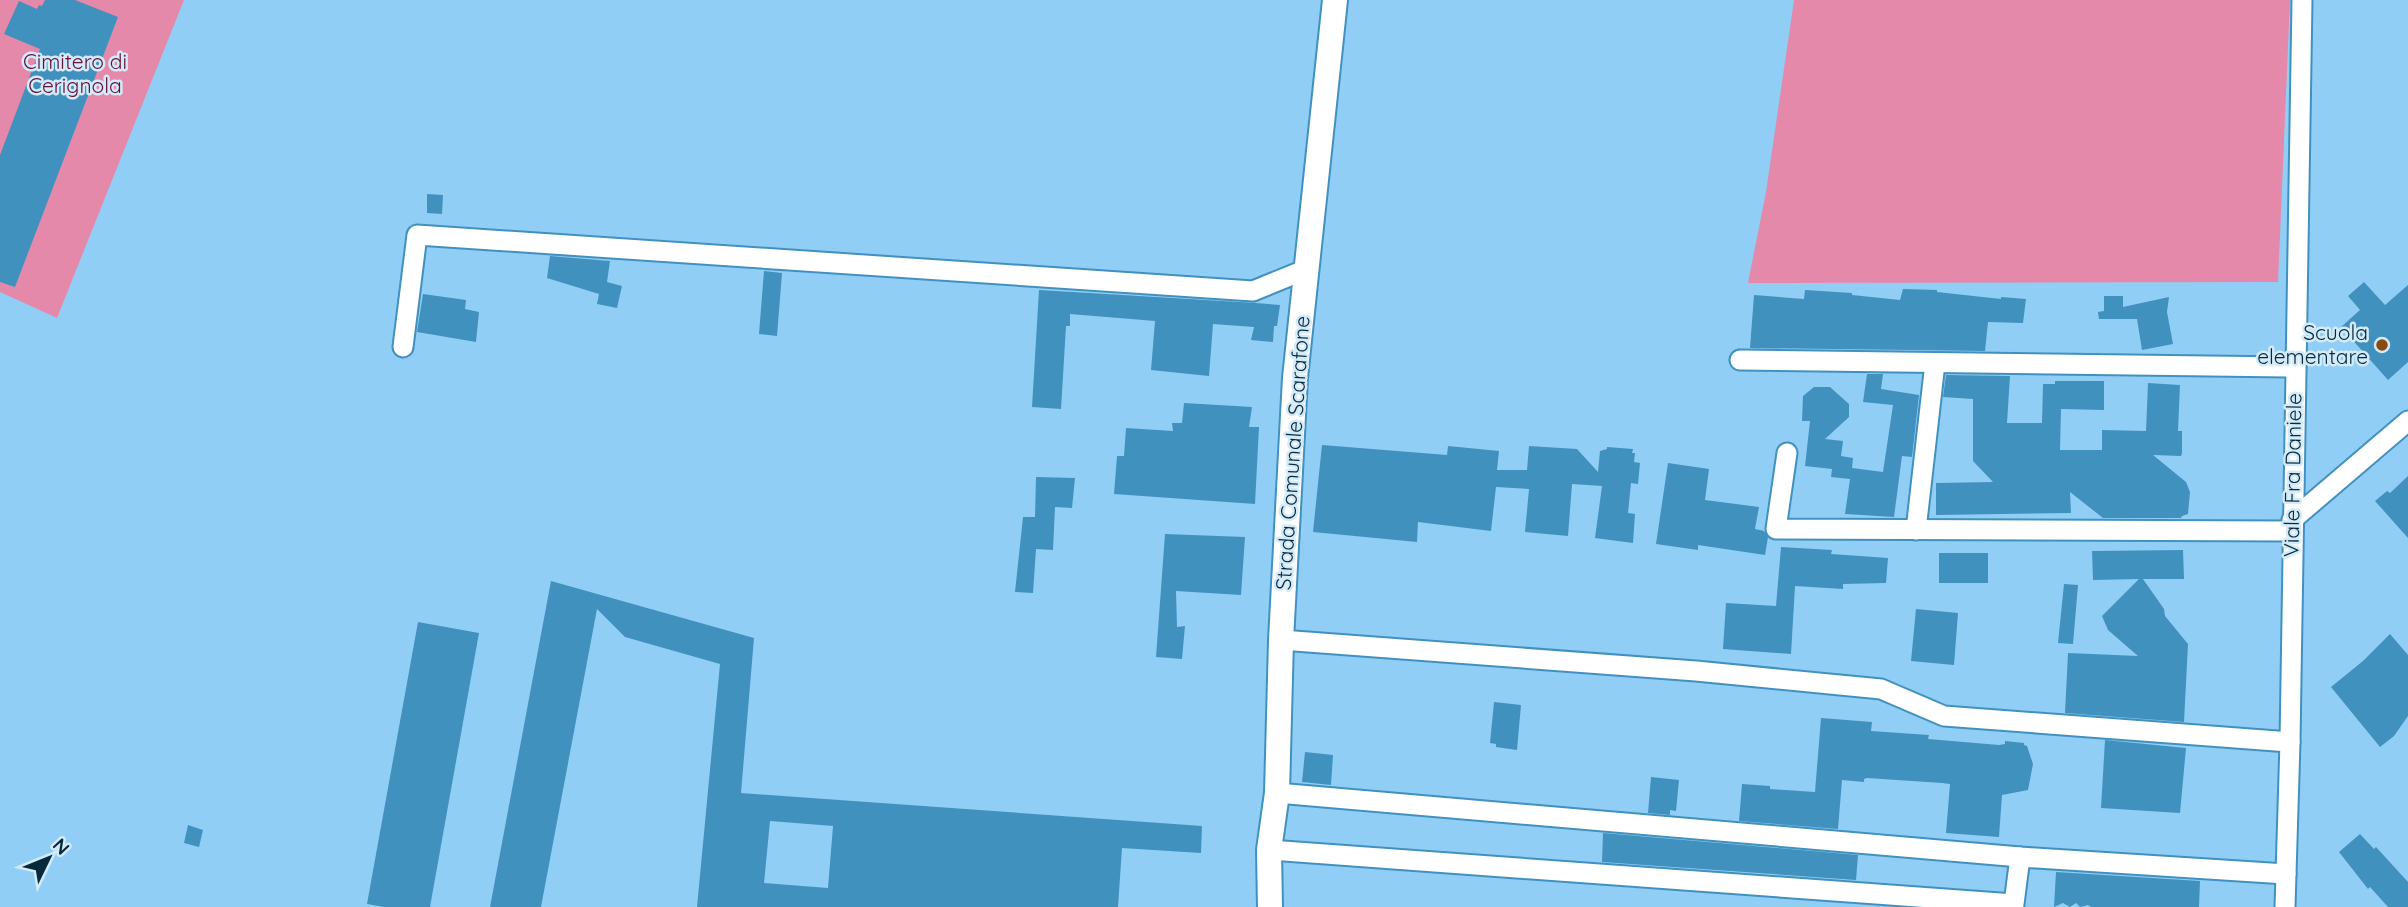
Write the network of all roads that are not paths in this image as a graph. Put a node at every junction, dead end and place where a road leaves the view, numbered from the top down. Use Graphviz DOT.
graph roads {
  1 [pos="1335,0"];
  2 [pos="2302,0"];
  3 [pos="1307,269"];
  4 [pos="404,347"];
  5 [pos="1740,360"];
  6 [pos="1935,363"];
  7 [pos="2295,367"];
  8 [pos="2408,421"];
  9 [pos="1787,453"];
  10 [pos="2293,476"];
  11 [pos="2318,498"];
  12 [pos="2292,518"];
  13 [pos="1916,530"];
  14 [pos="1281,640"];
  15 [pos="2290,742"];
  16 [pos="1277,793"];
  17 [pos="1269,850"];
  18 [pos="2020,857"];
  19 [pos="2286,874"];
  20 [pos="1270,907"];
  21 [pos="2285,907"];
  1 -- 3 [label="street, Strada Comunale Scarafone"];
  2 -- 7 [label="street, Viale Fra Daniele"];
  3 -- 4 [label="street"];
  3 -- 14 [label="street, Strada Comunale Scarafone"];
  5 -- 6 [label="street"];
  6 -- 7 [label="street"];
  6 -- 13 [label="street"];
  7 -- 10 [label="street, Viale Fra Daniele"];
  8 -- 11 [label="street"];
  9 -- 13 [label="street"];
  10 -- 11 [label="street"];
  10 -- 12 [label="street, Viale Fra Daniele"];
  11 -- 12 [label="street"];
  12 -- 13 [label="street"];
  12 -- 15 [label="street, Viale Fra Daniele"];
  14 -- 15 [label="street"];
  14 -- 16 [label="street, Strada Comunale Scarafone"];
  15 -- 19 [label="street, Viale Fra Daniele"];
  16 -- 17 [label="street, Strada Comunale Scarafone"];
  16 -- 18 [label="street"];
  17 -- 18 [label="street"];
  17 -- 20 [label="street, Strada Comunale Scarafone"];
  18 -- 19 [label="street"];
  19 -- 21 [label="street, Viale Fra Daniele"];
}
